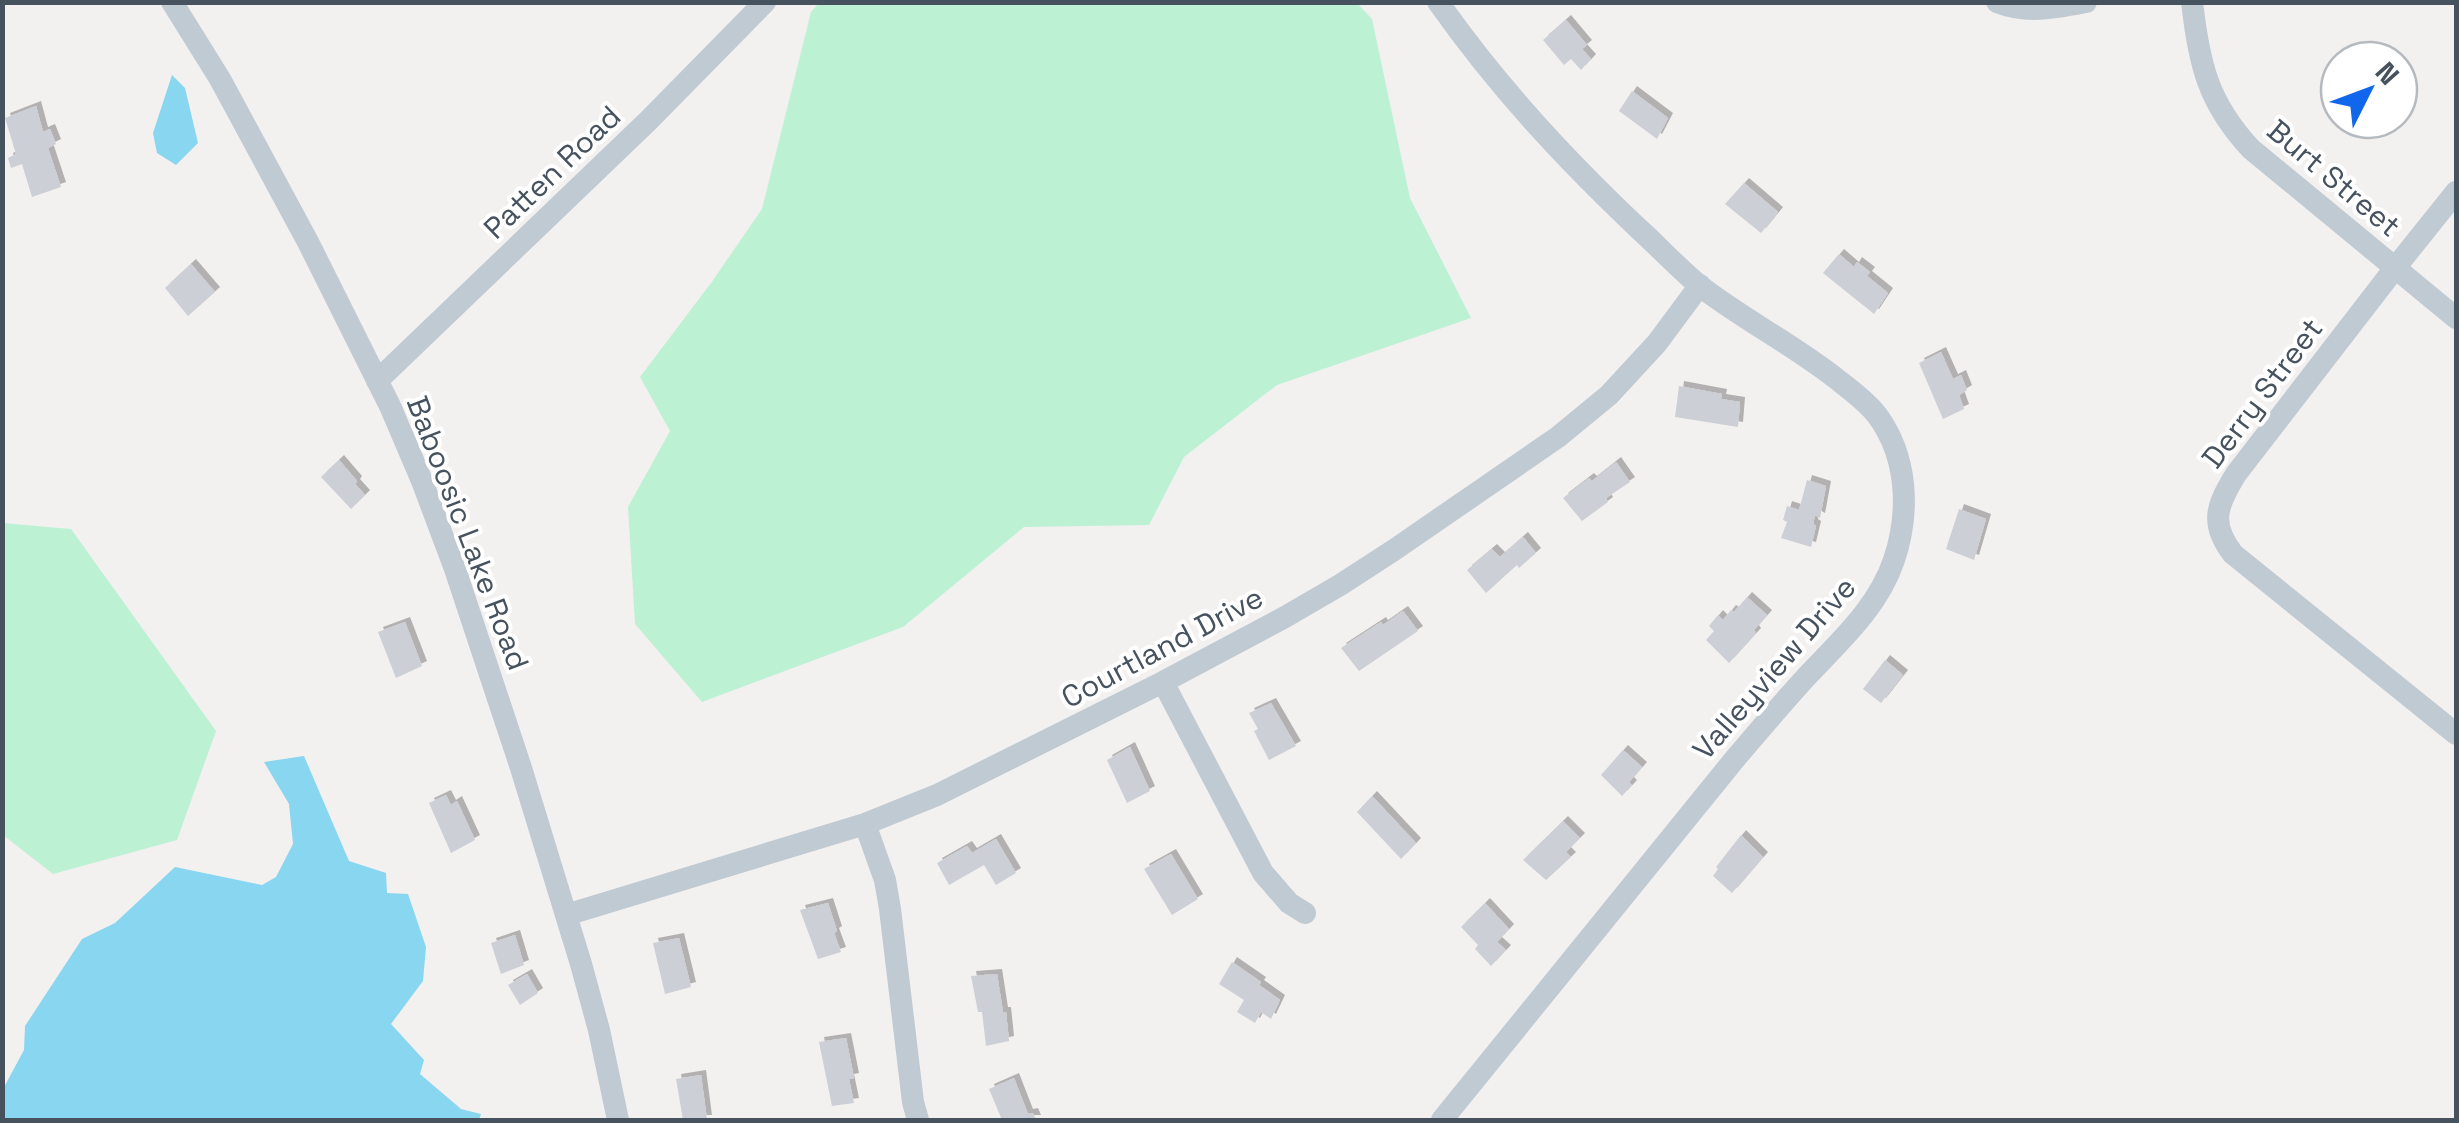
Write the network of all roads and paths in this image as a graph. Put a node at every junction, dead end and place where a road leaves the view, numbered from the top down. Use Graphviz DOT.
graph roads {
  1 [pos="172,2"];
  2 [pos="766,2"];
  3 [pos="1438,2"];
  4 [pos="1997,2"];
  5 [pos="2086,2"];
  6 [pos="2192,2"];
  7 [pos="2456,192"];
  8 [pos="2394,268"];
  9 [pos="1700,286"];
  10 [pos="2456,318"];
  11 [pos="377,380"];
  12 [pos="1163,682"];
  13 [pos="2456,734"];
  14 [pos="866,824"];
  15 [pos="1305,913"];
  16 [pos="566,916"];
  17 [pos="618,1120"];
  18 [pos="918,1120"];
  19 [pos="1442,1120"];
  1 -- 11 [label="street, Baboosic Lake Road"];
  2 -- 11 [label="street, Patten Road"];
  3 -- 9 [label="street, Valleyview Drive"];
  4 -- 5 [label="street"];
  6 -- 8 [label="street, Burt Street"];
  7 -- 8 [label="street, Derry Street"];
  8 -- 10 [label="street, Burt Street"];
  8 -- 13 [label="street, Derry Street"];
  9 -- 12 [label="street, Courtland Drive"];
  9 -- 19 [label="street, Valleyview Drive"];
  11 -- 16 [label="street, Baboosic Lake Road"];
  12 -- 14 [label="street, Courtland Drive"];
  12 -- 15 [label="street"];
  14 -- 16 [label="street, Courtland Drive"];
  14 -- 18 [label="street"];
  16 -- 17 [label="street, Baboosic Lake Road"];
}
